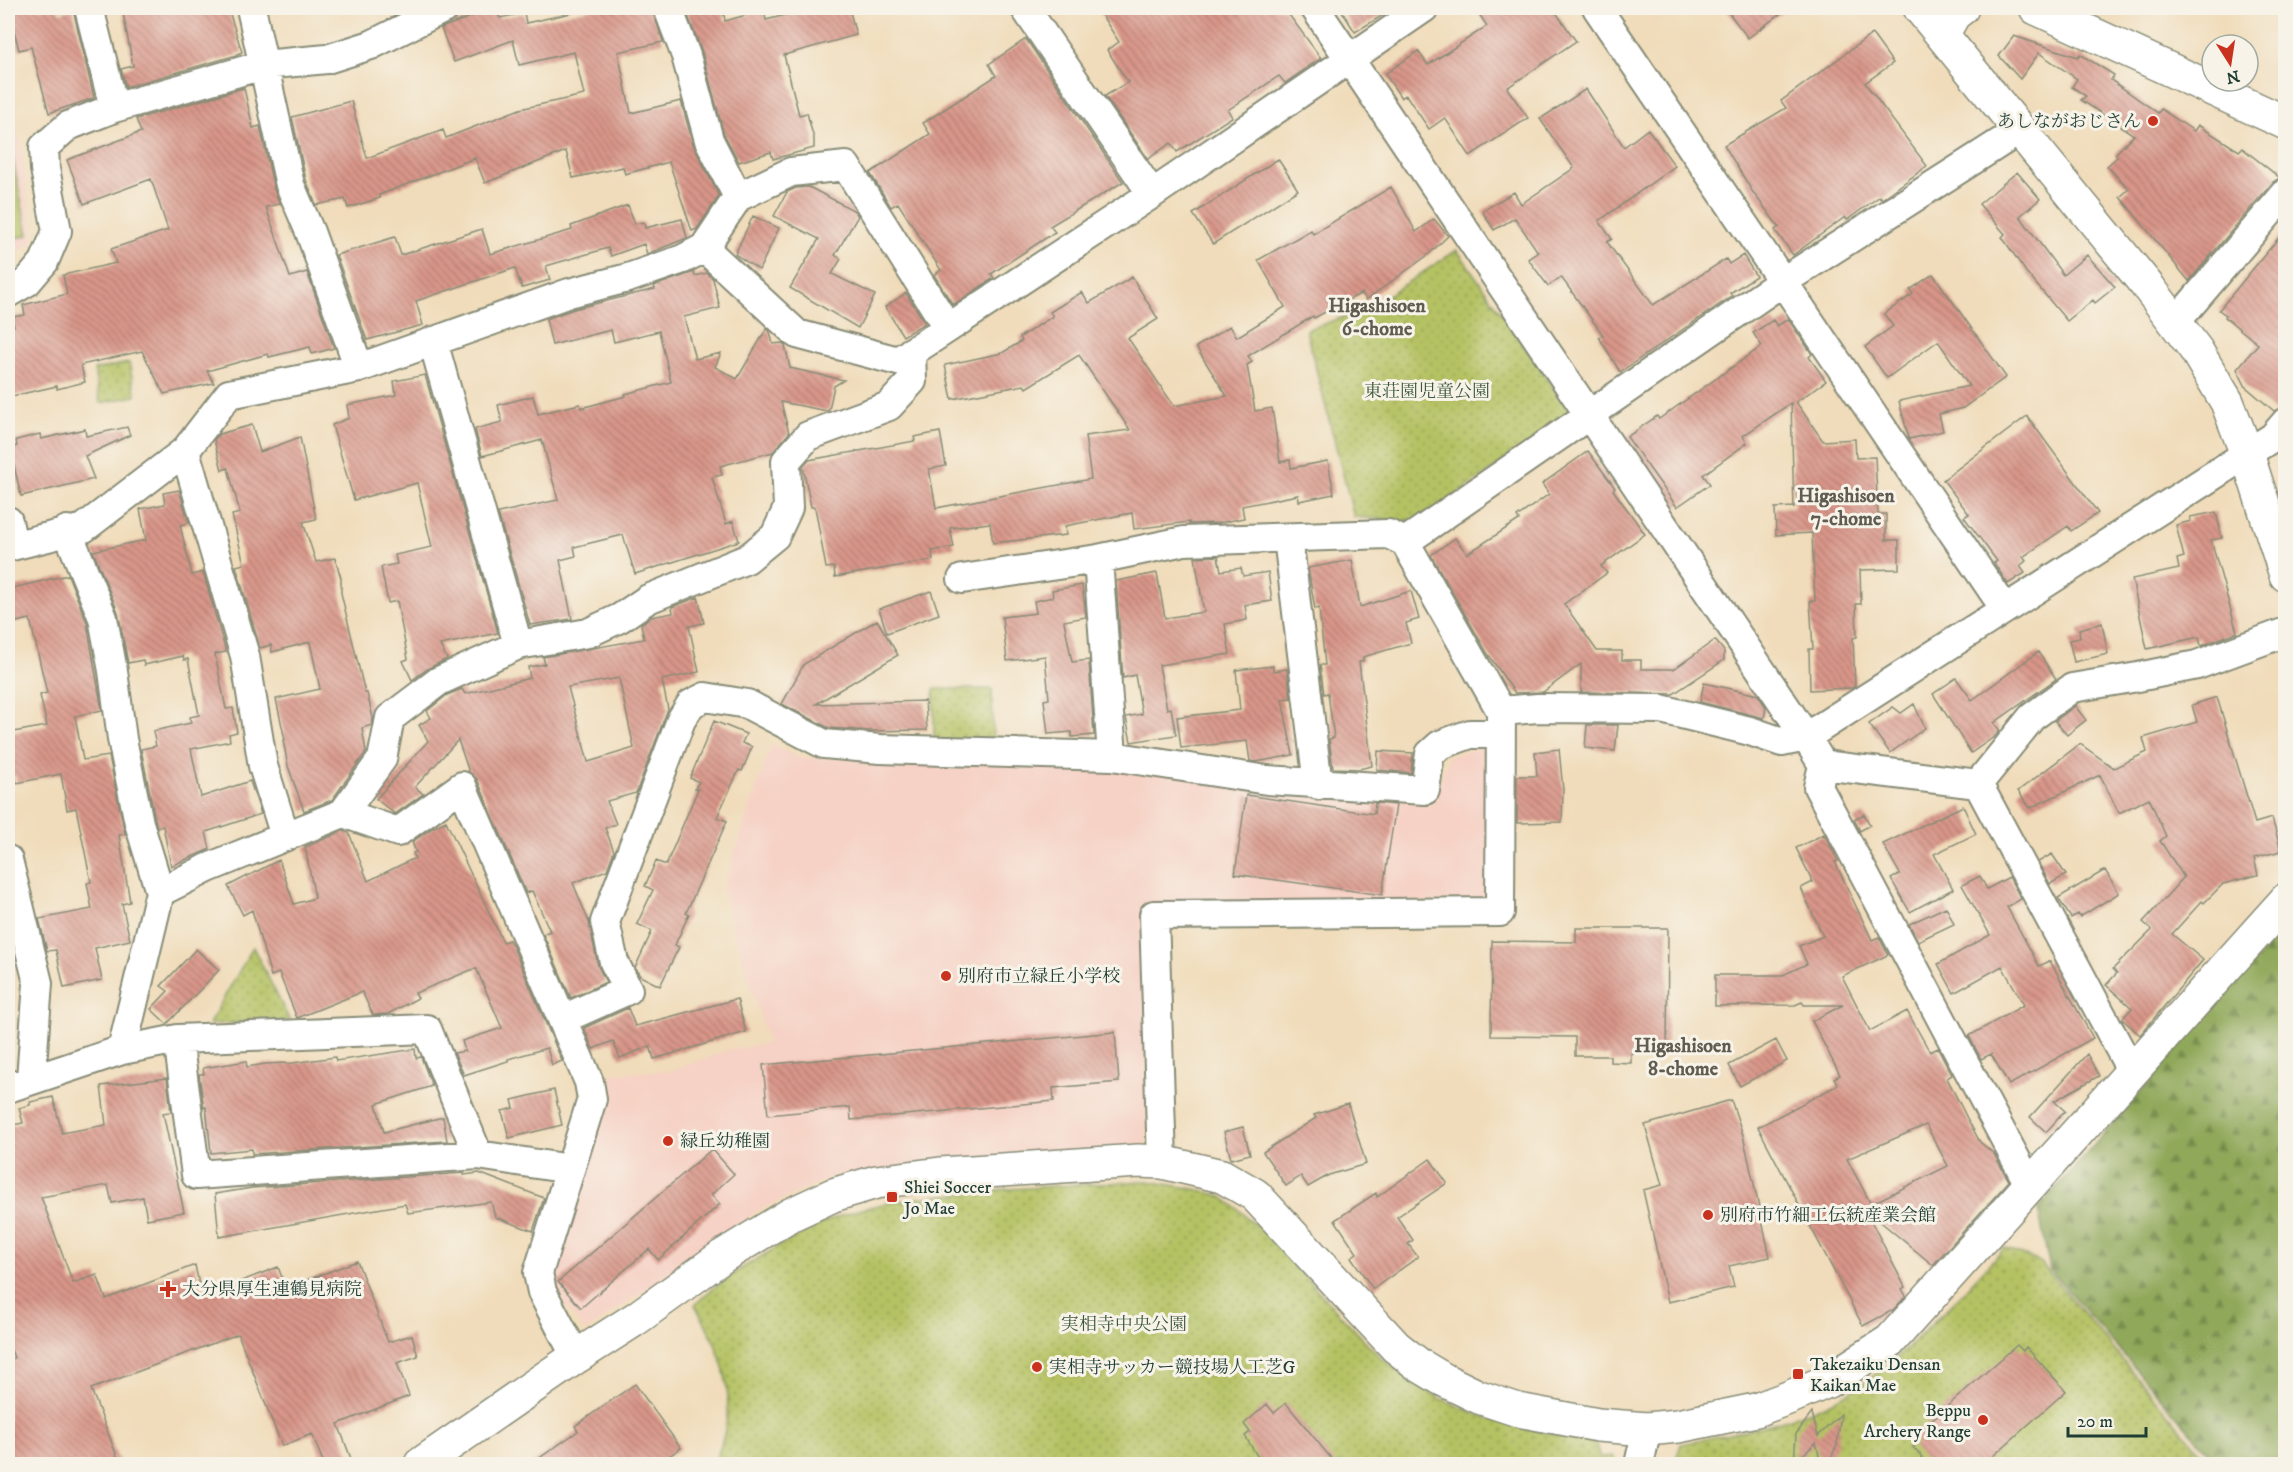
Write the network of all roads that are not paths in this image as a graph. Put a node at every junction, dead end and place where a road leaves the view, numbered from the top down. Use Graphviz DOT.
graph roads {
  1 [pos="89,8"];
  2 [pos="251,8"];
  3 [pos="446,8"];
  4 [pos="668,8"];
  5 [pos="1025,8"];
  6 [pos="1315,8"];
  7 [pos="1424,8"];
  8 [pos="1597,8"];
  9 [pos="1920,8"];
  10 [pos="1962,8"];
  11 [pos="2036,8"];
  12 [pos="1942,35"];
  13 [pos="1348,58"];
  14 [pos="263,65"];
  15 [pos="114,108"];
  16 [pos="2286,123"];
  17 [pos="2020,130"];
  18 [pos="2286,193"];
  19 [pos="1152,194"];
  20 [pos="738,197"];
  21 [pos="704,248"];
  22 [pos="1782,282"];
  23 [pos="8,292"];
  24 [pos="2175,323"];
  25 [pos="948,328"];
  26 [pos="433,341"];
  27 [pos="911,352"];
  28 [pos="359,368"];
  29 [pos="1590,415"];
  30 [pos="2286,422"];
  31 [pos="185,451"];
  32 [pos="2247,454"];
  33 [pos="67,530"];
  34 [pos="9,537"];
  35 [pos="1288,538"];
  36 [pos="1405,542"];
  37 [pos="1098,559"];
  38 [pos="2286,575"];
  39 [pos="962,579"];
  40 [pos="2005,609"];
  41 [pos="2286,632"];
  42 [pos="518,645"];
  43 [pos="1501,723"];
  44 [pos="1806,737"];
  45 [pos="1112,756"];
  46 [pos="1823,765"];
  47 [pos="1318,784"];
  48 [pos="1978,784"];
  49 [pos="343,813"];
  50 [pos="285,836"];
  51 [pos="8,860"];
  52 [pos="160,891"];
  53 [pos="2286,900"];
  54 [pos="563,1019"];
  55 [pos="178,1039"];
  56 [pos="122,1050"];
  57 [pos="2132,1072"];
  58 [pos="19,1083"];
  59 [pos="478,1155"];
  60 [pos="1162,1162"];
  61 [pos="570,1169"];
  62 [pos="2030,1186"];
  63 [pos="576,1357"];
  64 [pos="1647,1429"];
  65 [pos="421,1464"];
  66 [pos="1639,1464"];
  1 -- 15 [label="street"];
  2 -- 14 [label="street"];
  3 -- 14 [label="street"];
  4 -- 20 [label="street"];
  5 -- 19 [label="street"];
  6 -- 13 [label="street"];
  7 -- 13 [label="street"];
  8 -- 22 [label="street"];
  9 -- 12 [label="street"];
  10 -- 12 [label="street"];
  11 -- 16 [label="street"];
  12 -- 17 [label="street"];
  13 -- 19 [label="street"];
  13 -- 29 [label="street"];
  14 -- 15 [label="street"];
  14 -- 28 [label="street"];
  15 -- 23 [label="street"];
  17 -- 22 [label="street"];
  17 -- 24 [label="street"];
  18 -- 24 [label="street"];
  19 -- 25 [label="street"];
  20 -- 21 [label="street"];
  20 -- 25 [label="street"];
  21 -- 26 [label="street"];
  21 -- 27 [label="street"];
  22 -- 29 [label="street"];
  22 -- 40 [label="street"];
  24 -- 32 [label="street"];
  25 -- 27 [label="street"];
  26 -- 28 [label="street"];
  26 -- 42 [label="street"];
  27 -- 42 [label="street"];
  28 -- 31 [label="street"];
  29 -- 36 [label="street"];
  29 -- 44 [label="street"];
  30 -- 32 [label="street"];
  31 -- 33 [label="street"];
  31 -- 50 [label="street"];
  32 -- 38 [label="street"];
  32 -- 40 [label="street"];
  33 -- 34 [label="street"];
  33 -- 52 [label="street"];
  35 -- 36 [label="street"];
  35 -- 37 [label="street"];
  35 -- 47 [label="street"];
  36 -- 43 [label="street"];
  37 -- 39 [label="street"];
  37 -- 45 [label="street"];
  40 -- 44 [label="street"];
  41 -- 48 [label="street"];
  42 -- 49 [label="street"];
  43 -- 44 [label="street"];
  43 -- 47 [label="street"];
  43 -- 60 [label="street"];
  44 -- 46 [label="street"];
  45 -- 47 [label="street"];
  45 -- 54 [label="street"];
  46 -- 48 [label="street"];
  46 -- 62 [label="street"];
  48 -- 57 [label="street"];
  49 -- 50 [label="street"];
  49 -- 54 [label="street"];
  50 -- 52 [label="street"];
  51 -- 58 [label="street"];
  52 -- 56 [label="street"];
  53 -- 57 [label="street"];
  54 -- 61 [label="street"];
  55 -- 56 [label="street"];
  55 -- 59 [label="street"];
  55 -- 59 [label="street"];
  56 -- 58 [label="street"];
  57 -- 62 [label="street"];
  59 -- 61 [label="street"];
  60 -- 63 [label="street"];
  60 -- 64 [label="street"];
  61 -- 63 [label="street"];
  62 -- 64 [label="street"];
  63 -- 65 [label="street"];
  64 -- 66 [label="street"];
}
